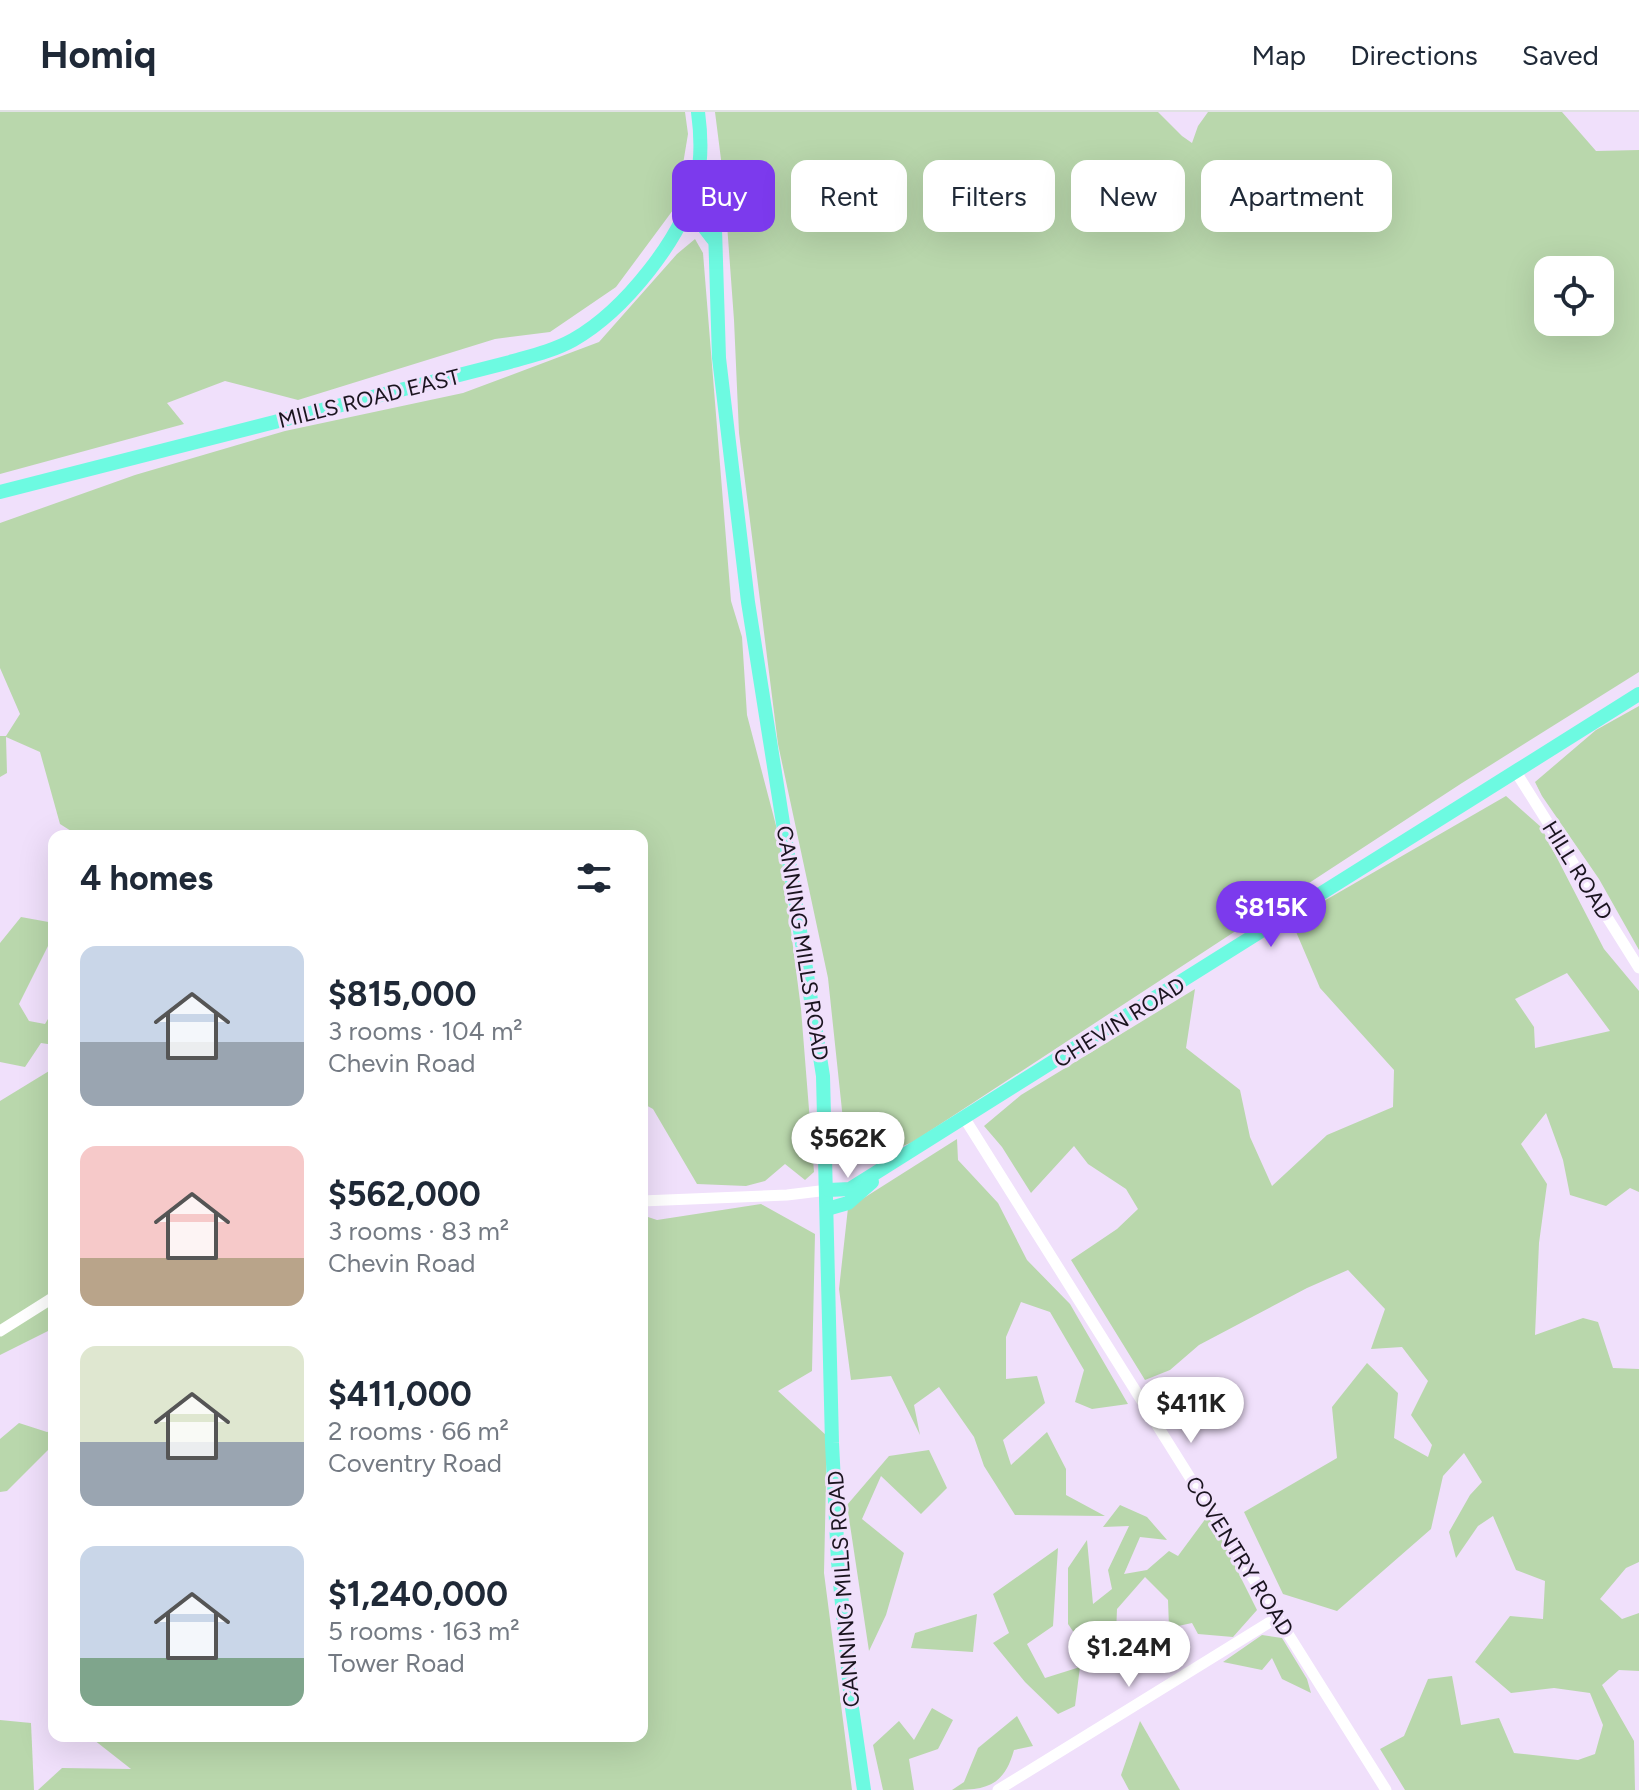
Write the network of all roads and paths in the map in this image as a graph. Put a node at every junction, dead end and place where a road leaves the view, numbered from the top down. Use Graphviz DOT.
graph roads {
  1 [pos="698,112"];
  2 [pos="700,160"];
  3 [pos="672,232"];
  4 [pos="707,232"];
  5 [pos="715,232"];
  6 [pos="715,243"];
  7 [pos="0,492"];
  8 [pos="1639,694"];
  9 [pos="1516,772"];
  10 [pos="1639,968"];
  11 [pos="965,1119"];
  12 [pos="883,1169"];
  13 [pos="828,1190"];
  14 [pos="648,1201"];
  15 [pos="827,1209"];
  16 [pos="48,1301"];
  17 [pos="0,1331"];
  18 [pos="1278,1617"];
  19 [pos="864,1790"];
  20 [pos="998,1790"];
  21 [pos="1386,1790"];
  1 -- 2 [label="main road"];
  3 -- 7 [label="main road, MILLS ROAD EAST"];
  4 -- 6 [label="main road"];
  5 -- 6 [label="main road, CANNING MILLS ROAD"];
  6 -- 13 [label="main road, CANNING MILLS ROAD"];
  8 -- 9 [label="main road, CHEVIN ROAD"];
  9 -- 10 [label="street, HILL ROAD"];
  9 -- 11 [label="main road, CHEVIN ROAD"];
  11 -- 12 [label="main road, CHEVIN ROAD"];
  11 -- 18 [label="street, COVENTRY ROAD"];
  12 -- 13 [label="main road, CHEVIN ROAD"];
  12 -- 15 [label="main road, CHEVIN ROAD"];
  13 -- 14 [label="street"];
  13 -- 15 [label="main road, CANNING MILLS ROAD"];
  15 -- 19 [label="main road, CANNING MILLS ROAD"];
  16 -- 17 [label="street"];
  18 -- 20 [label="street"];
  18 -- 21 [label="street, COVENTRY ROAD"];
}
